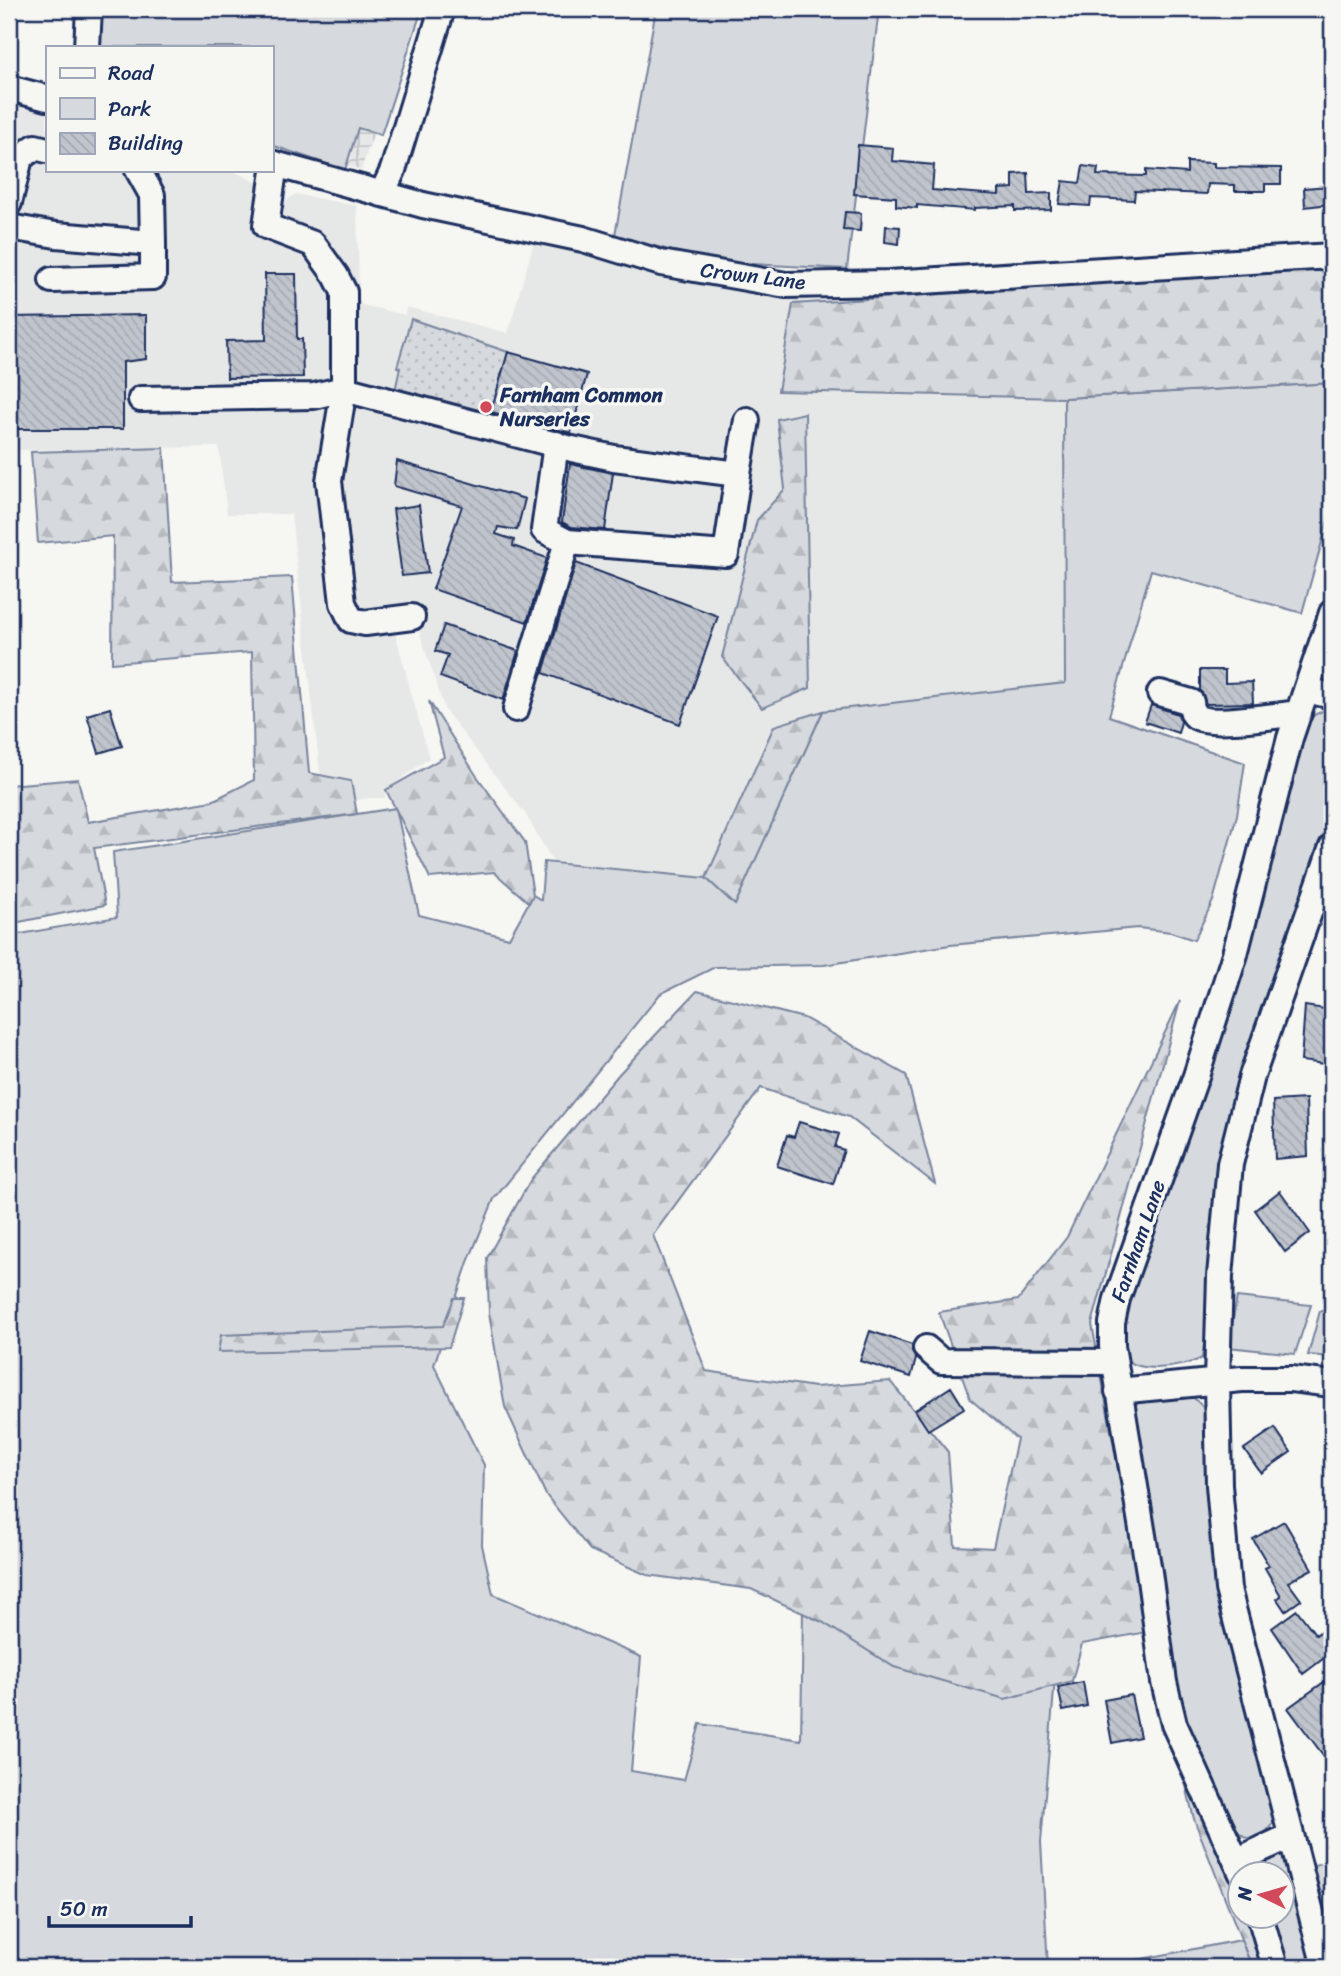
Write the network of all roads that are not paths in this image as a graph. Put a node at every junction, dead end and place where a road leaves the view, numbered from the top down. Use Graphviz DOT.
graph roads {
  1 [pos="89,9"];
  2 [pos="442,9"];
  3 [pos="87,46"];
  4 [pos="9,88"];
  5 [pos="46,98"];
  6 [pos="46,150"];
  7 [pos="273,164"];
  8 [pos="139,172"];
  9 [pos="272,172"];
  10 [pos="382,194"];
  11 [pos="9,203"];
  12 [pos="9,227"];
  13 [pos="153,243"];
  14 [pos="1332,256"];
  15 [pos="51,281"];
  16 [pos="345,389"];
  17 [pos="141,399"];
  18 [pos="747,420"];
  19 [pos="556,444"];
  20 [pos="738,474"];
  21 [pos="567,542"];
  22 [pos="1332,613"];
  23 [pos="412,617"];
  24 [pos="1160,693"];
  25 [pos="1332,696"];
  26 [pos="1303,702"];
  27 [pos="516,709"];
  28 [pos="1332,847"];
  29 [pos="926,1348"];
  30 [pos="1114,1362"];
  31 [pos="1217,1381"];
  32 [pos="1332,1384"];
  33 [pos="1118,1391"];
  34 [pos="1290,1836"];
  35 [pos="1235,1860"];
  36 [pos="1252,1860"];
  37 [pos="1264,1930"];
  38 [pos="1275,1967"];
  39 [pos="1325,1967"];
  1 -- 3 [label="street"];
  2 -- 10 [label="street"];
  4 -- 5 [label="street"];
  6 -- 11 [label="street"];
  7 -- 10 [label="street, Crown Lane"];
  8 -- 13 [label="street"];
  9 -- 16 [label="street"];
  10 -- 14 [label="street, Crown Lane"];
  12 -- 13 [label="street"];
  13 -- 15 [label="street"];
  16 -- 17 [label="street"];
  16 -- 19 [label="street"];
  16 -- 23 [label="street"];
  18 -- 20 [label="street"];
  19 -- 20 [label="street"];
  19 -- 21 [label="street"];
  20 -- 21 [label="street"];
  21 -- 27 [label="street"];
  22 -- 26 [label="street, Farnham Lane"];
  24 -- 26 [label="street"];
  25 -- 26 [label="street"];
  26 -- 30 [label="street, Farnham Lane"];
  28 -- 31 [label="street"];
  29 -- 30 [label="street"];
  30 -- 33 [label="street, Farnham Lane"];
  31 -- 32 [label="street"];
  31 -- 33 [label="street"];
  31 -- 34 [label="street"];
  33 -- 35 [label="street, Farnham Lane"];
  34 -- 36 [label="street"];
  34 -- 39 [label="street"];
  37 -- 38 [label="street"];
}
